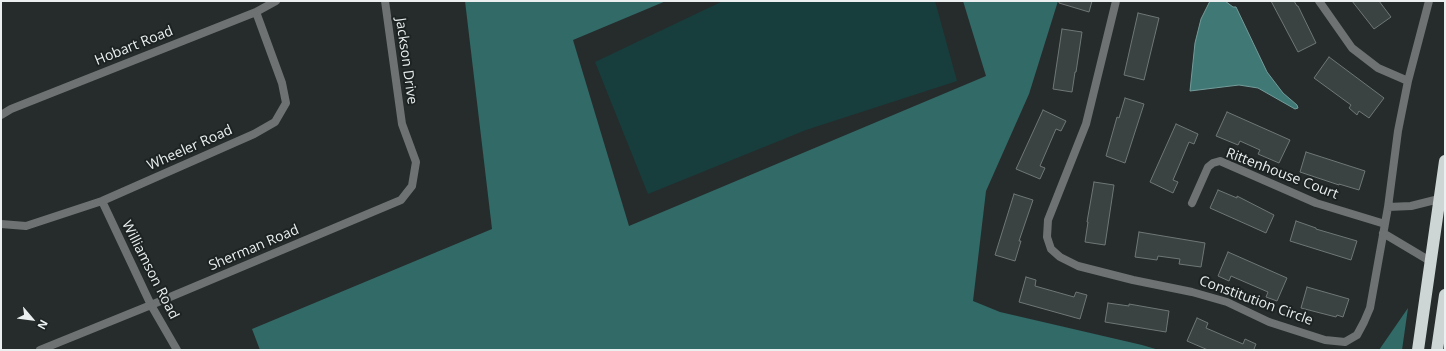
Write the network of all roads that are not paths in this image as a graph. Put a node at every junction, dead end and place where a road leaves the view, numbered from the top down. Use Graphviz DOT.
graph roads {
  1 [pos="276,1"];
  2 [pos="385,1"];
  3 [pos="1116,1"];
  4 [pos="1319,1"];
  5 [pos="1429,1"];
  6 [pos="256,12"];
  7 [pos="1408,81"];
  8 [pos="1,115"];
  9 [pos="402,124"];
  10 [pos="1445,162"];
  11 [pos="1440,199"];
  12 [pos="102,201"];
  13 [pos="1192,203"];
  14 [pos="1388,208"];
  15 [pos="1,224"];
  16 [pos="1385,224"];
  17 [pos="1383,233"];
  18 [pos="1430,261"];
  19 [pos="1445,295"];
  20 [pos="151,305"];
  21 [pos="40,350"];
  22 [pos="177,350"];
  23 [pos="1418,350"];
  24 [pos="1437,350"];
  1 -- 6 [label="street, Hobart Road"];
  2 -- 9 [label="street, Jackson Drive"];
  3 -- 17 [label="street, Constitution Circle"];
  4 -- 7 [label="street"];
  5 -- 7 [label="street, Constitution Circle"];
  6 -- 8 [label="street, Hobart Road"];
  6 -- 12 [label="street, Wheeler Road"];
  7 -- 14 [label="street, Constitution Circle"];
  9 -- 20 [label="street, Sherman Road"];
  10 -- 11 [label="highway"];
  11 -- 14 [label="street"];
  11 -- 18 [label="highway"];
  12 -- 15 [label="street, Wheeler Road"];
  12 -- 20 [label="street, Williamson Road"];
  13 -- 16 [label="street, Rittenhouse Court"];
  14 -- 16 [label="street, Constitution Circle"];
  16 -- 17 [label="street, Constitution Circle"];
  17 -- 18 [label="street"];
  18 -- 23 [label="highway"];
  19 -- 24 [label="highway"];
  20 -- 21 [label="street, Sherman Road"];
  20 -- 22 [label="street, Williamson Road"];
}
